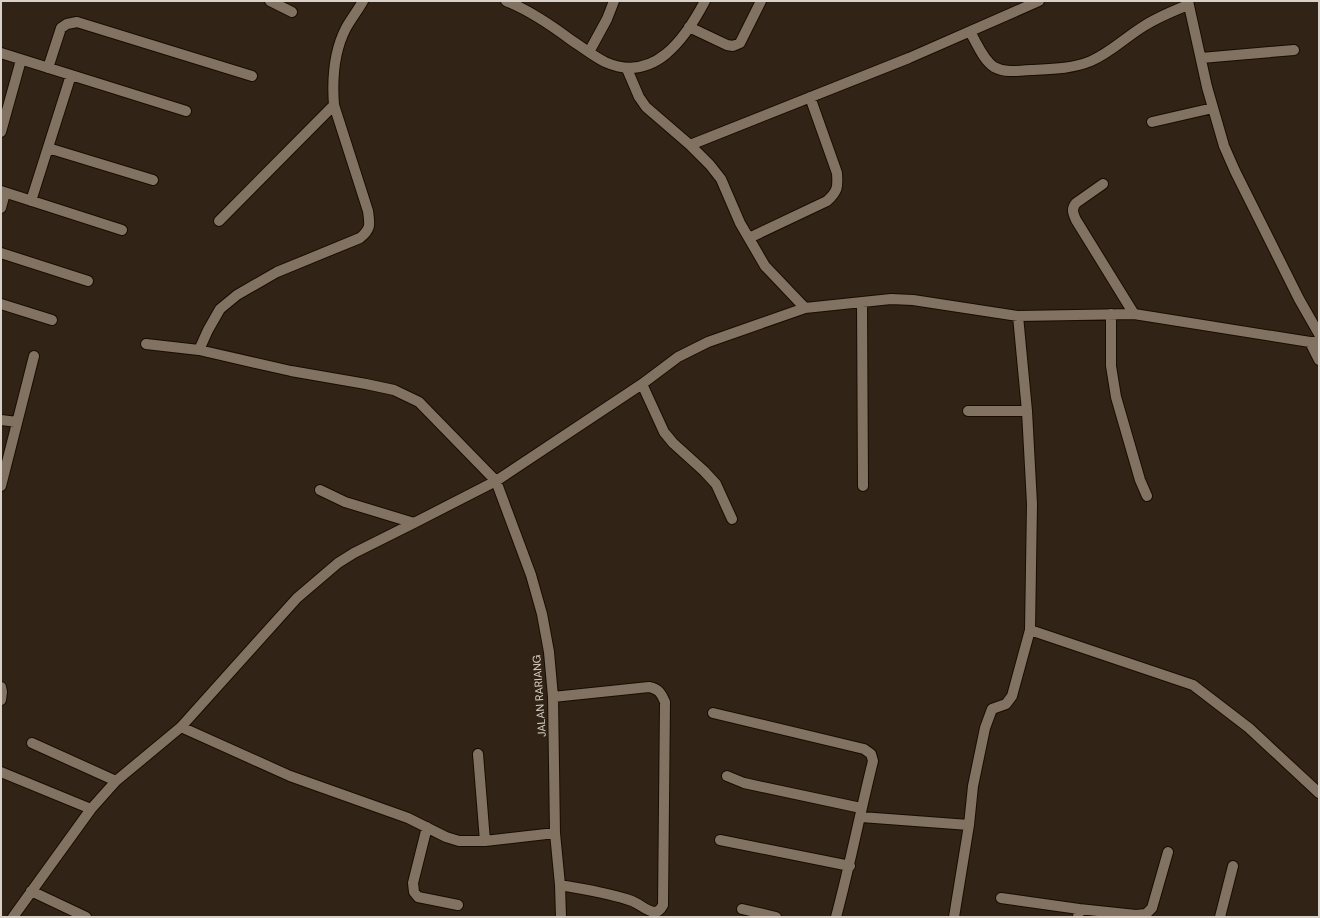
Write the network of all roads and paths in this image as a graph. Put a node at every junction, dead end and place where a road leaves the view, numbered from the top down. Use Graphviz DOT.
graph roads {
  1 [pos="270,1"];
  2 [pos="363,1"];
  3 [pos="506,1"];
  4 [pos="614,1"];
  5 [pos="705,1"];
  6 [pos="761,1"];
  7 [pos="1039,1"];
  8 [pos="1188,3"];
  9 [pos="292,12"];
  10 [pos="689,27"];
  11 [pos="970,32"];
  12 [pos="1294,50"];
  13 [pos="589,52"];
  14 [pos="1,53"];
  15 [pos="1201,58"];
  16 [pos="21,60"];
  17 [pos="48,68"];
  18 [pos="627,68"];
  19 [pos="71,75"];
  20 [pos="252,76"];
  21 [pos="810,97"];
  22 [pos="334,105"];
  23 [pos="1214,108"];
  24 [pos="186,111"];
  25 [pos="1152,122"];
  26 [pos="2,127"];
  27 [pos="690,145"];
  28 [pos="48,148"];
  29 [pos="153,180"];
  30 [pos="1103,184"];
  31 [pos="3,192"];
  32 [pos="31,201"];
  33 [pos="1,208"];
  34 [pos="219,221"];
  35 [pos="122,230"];
  36 [pos="749,238"];
  37 [pos="1,253"];
  38 [pos="88,281"];
  39 [pos="862,302"];
  40 [pos="1,304"];
  41 [pos="804,308"];
  42 [pos="1111,314"];
  43 [pos="1134,314"];
  44 [pos="1018,316"];
  45 [pos="52,320"];
  46 [pos="1319,334"];
  47 [pos="1314,342"];
  48 [pos="146,344"];
  49 [pos="199,350"];
  50 [pos="34,356"];
  51 [pos="1319,360"];
  52 [pos="642,384"];
  53 [pos="968,411"];
  54 [pos="1027,411"];
  55 [pos="1,420"];
  56 [pos="17,422"];
  57 [pos="496,481"];
  58 [pos="1,486"];
  59 [pos="864,486"];
  60 [pos="320,490"];
  61 [pos="1148,496"];
  62 [pos="732,519"];
  63 [pos="414,523"];
  64 [pos="1030,630"];
  65 [pos="1,687"];
  66 [pos="553,697"];
  67 [pos="1,700"];
  68 [pos="713,714"];
  69 [pos="181,727"];
  70 [pos="32,743"];
  71 [pos="478,754"];
  72 [pos="1,772"];
  73 [pos="727,776"];
  74 [pos="116,781"];
  75 [pos="1319,793"];
  76 [pos="91,809"];
  77 [pos="861,812"];
  78 [pos="970,825"];
  79 [pos="427,827"];
  80 [pos="555,833"];
  81 [pos="720,840"];
  82 [pos="484,841"];
  83 [pos="1168,852"];
  84 [pos="850,866"];
  85 [pos="1233,866"];
  86 [pos="560,885"];
  87 [pos="30,891"];
  88 [pos="1001,898"];
  89 [pos="458,905"];
  90 [pos="742,909"];
  91 [pos="1078,913"];
  92 [pos="13,917"];
  93 [pos="86,917"];
  94 [pos="561,917"];
  95 [pos="776,917"];
  96 [pos="836,917"];
  97 [pos="954,917"];
  98 [pos="1220,917"];
  1 -- 9 [label="street"];
  2 -- 22 [label="street"];
  3 -- 13 [label="street"];
  4 -- 13 [label="street"];
  5 -- 10 [label="street"];
  6 -- 10 [label="street"];
  7 -- 11 [label="street"];
  8 -- 11 [label="street"];
  8 -- 15 [label="street"];
  10 -- 18 [label="street"];
  11 -- 21 [label="street"];
  12 -- 15 [label="street"];
  13 -- 18 [label="street"];
  14 -- 16 [label="street"];
  15 -- 23 [label="street"];
  16 -- 17 [label="street"];
  16 -- 26 [label="street"];
  17 -- 19 [label="street"];
  17 -- 20 [label="street"];
  18 -- 27 [label="street"];
  19 -- 24 [label="street"];
  19 -- 28 [label="street"];
  21 -- 27 [label="street"];
  21 -- 36 [label="street"];
  22 -- 34 [label="street"];
  22 -- 49 [label="street"];
  23 -- 25 [label="street"];
  23 -- 46 [label="street"];
  27 -- 36 [label="street"];
  28 -- 29 [label="street"];
  28 -- 32 [label="street"];
  30 -- 43 [label="street"];
  31 -- 32 [label="street"];
  31 -- 33 [label="street"];
  32 -- 35 [label="street"];
  36 -- 41 [label="street"];
  37 -- 38 [label="street"];
  39 -- 41 [label="street"];
  39 -- 44 [label="street"];
  39 -- 59 [label="street"];
  40 -- 45 [label="street"];
  41 -- 52 [label="street"];
  42 -- 43 [label="street"];
  42 -- 44 [label="street"];
  42 -- 61 [label="street"];
  43 -- 47 [label="street"];
  44 -- 54 [label="street"];
  47 -- 51 [label="street"];
  48 -- 49 [label="street"];
  49 -- 57 [label="street"];
  50 -- 56 [label="street"];
  52 -- 57 [label="street"];
  52 -- 62 [label="street"];
  53 -- 54 [label="street"];
  54 -- 64 [label="street"];
  55 -- 56 [label="street"];
  56 -- 58 [label="street"];
  57 -- 63 [label="street"];
  57 -- 66 [label="street, JALAN RARIANG"];
  60 -- 63 [label="street"];
  63 -- 69 [label="street"];
  64 -- 75 [label="street"];
  64 -- 78 [label="street"];
  65 -- 67 [label="street"];
  66 -- 80 [label="street, JALAN RARIANG"];
  66 -- 86 [label="street"];
  68 -- 77 [label="street"];
  69 -- 74 [label="street"];
  69 -- 79 [label="street"];
  70 -- 74 [label="street"];
  71 -- 82 [label="street"];
  72 -- 76 [label="street"];
  73 -- 77 [label="street"];
  74 -- 76 [label="street"];
  76 -- 87 [label="street"];
  77 -- 78 [label="street"];
  77 -- 84 [label="street"];
  78 -- 97 [label="street"];
  79 -- 82 [label="street"];
  79 -- 89 [label="street"];
  80 -- 82 [label="street"];
  80 -- 86 [label="street, JALAN RARIANG"];
  81 -- 84 [label="street"];
  83 -- 91 [label="street"];
  84 -- 96 [label="street"];
  85 -- 98 [label="street"];
  86 -- 94 [label="street, JALAN RARIANG"];
  87 -- 92 [label="street"];
  87 -- 93 [label="street"];
  88 -- 91 [label="street"];
  90 -- 95 [label="street"];
}
